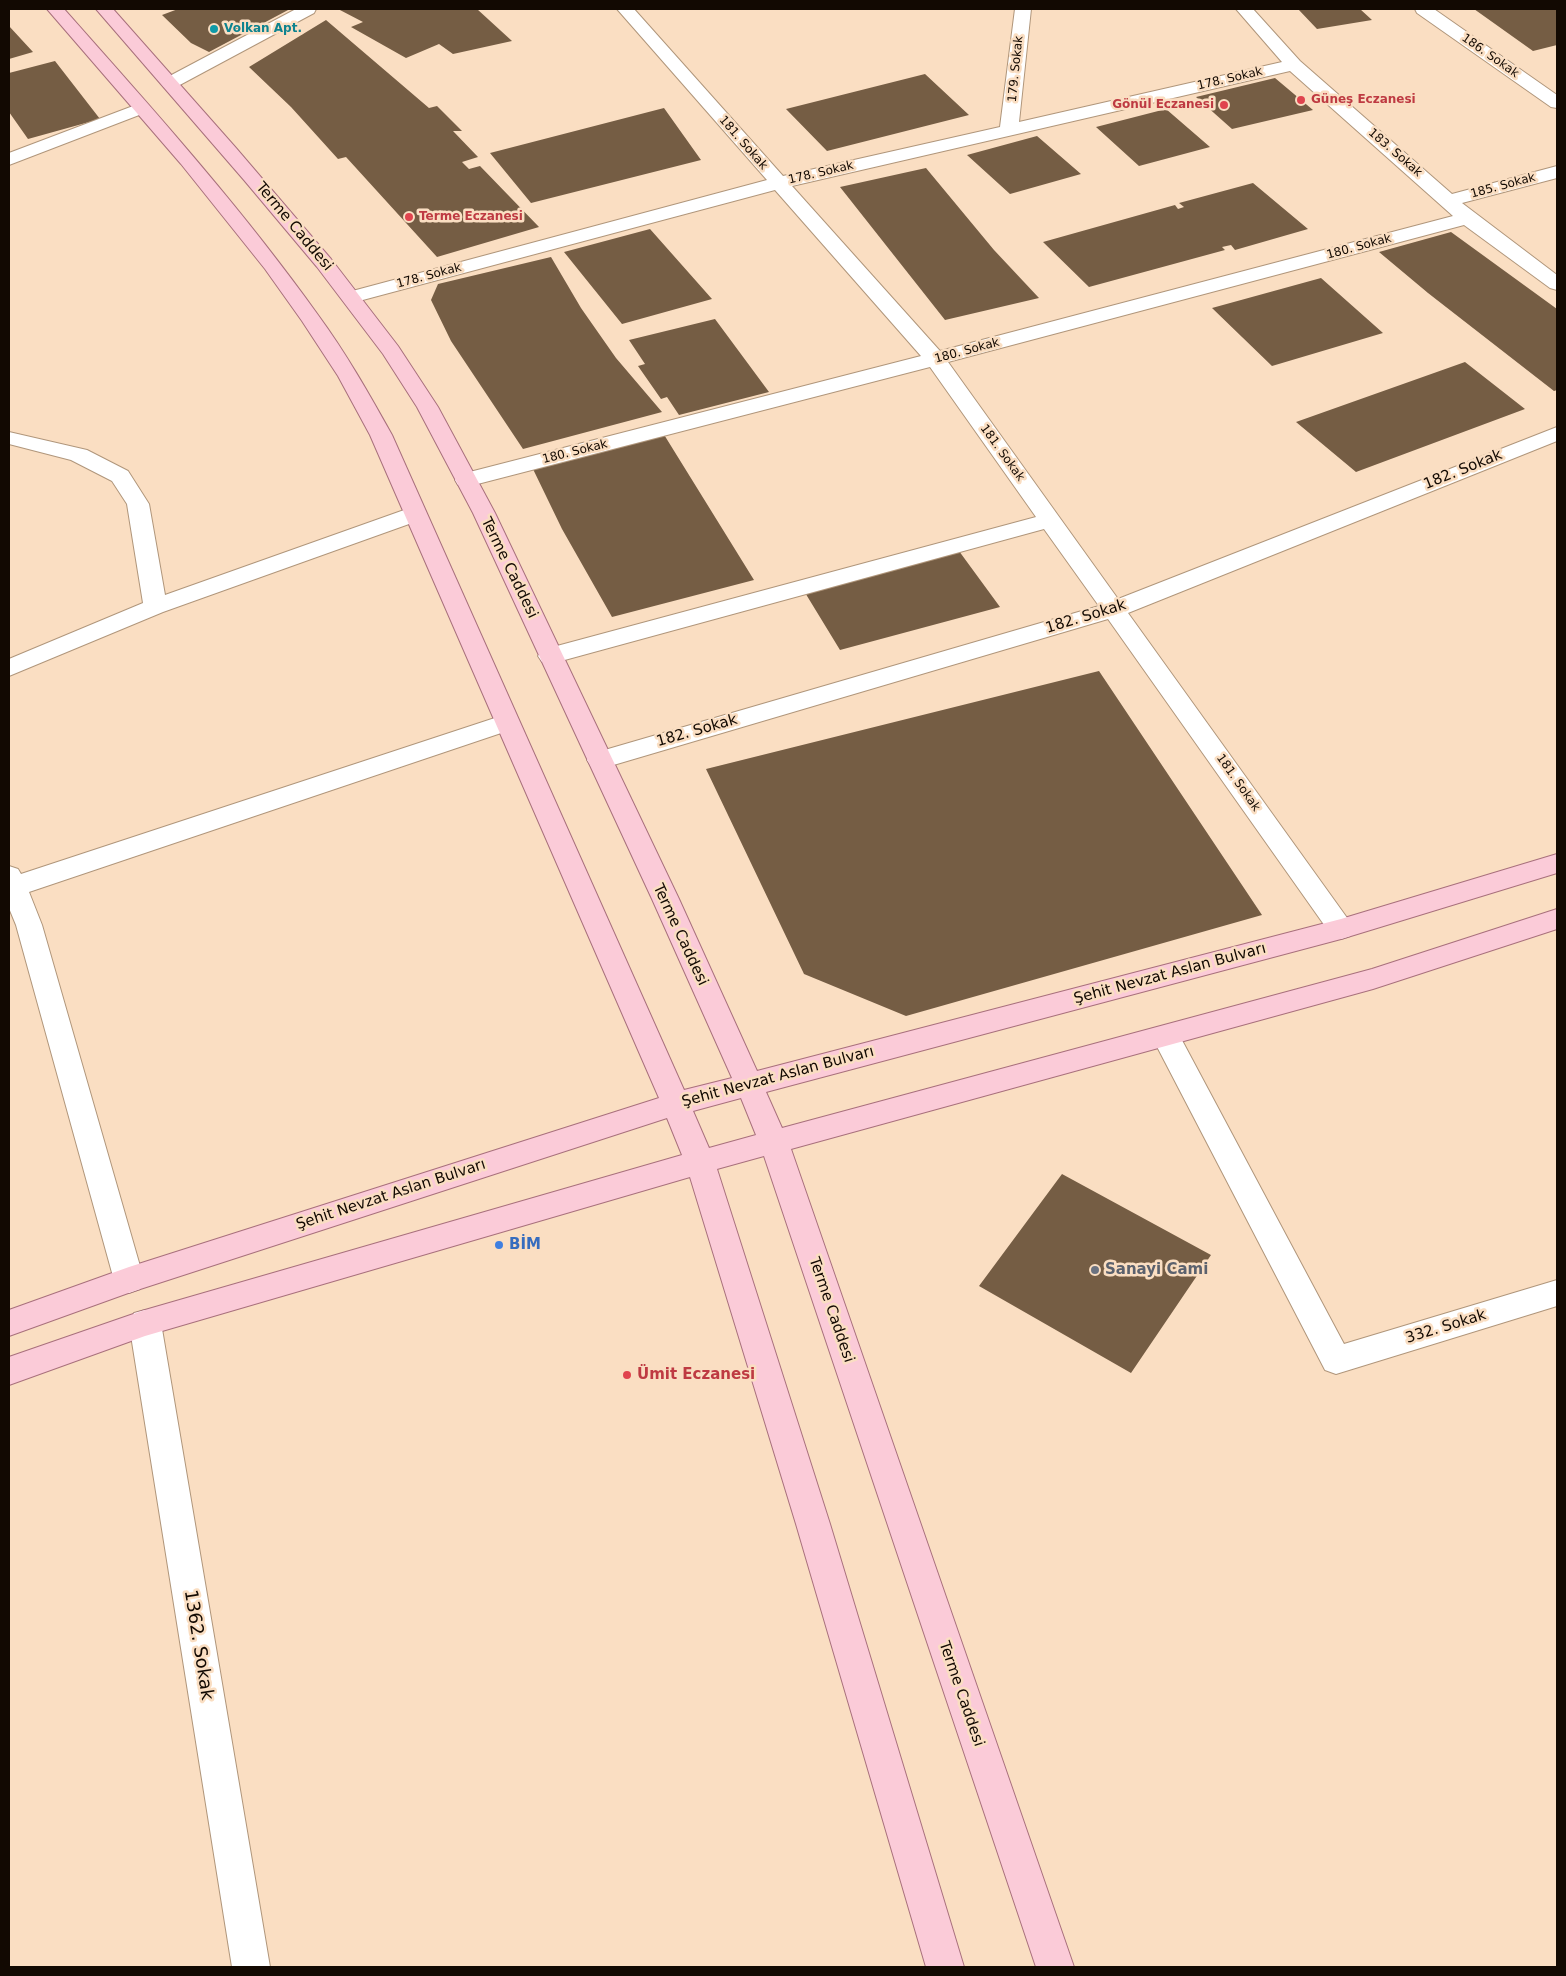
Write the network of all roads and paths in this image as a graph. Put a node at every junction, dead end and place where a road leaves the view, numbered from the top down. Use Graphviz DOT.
graph roads {
  1 [pos="54,9"];
  2 [pos="104,9"];
  3 [pos="308,9"];
  4 [pos="625,9"];
  5 [pos="1023,9"];
  6 [pos="1244,9"];
  7 [pos="1423,9"];
  8 [pos="1294,65"];
  9 [pos="170,83"];
  10 [pos="1557,103"];
  11 [pos="141,108"];
  12 [pos="1009,129"];
  13 [pos="9,159"];
  14 [pos="1557,172"];
  15 [pos="778,182"];
  16 [pos="1449,201"];
  17 [pos="1467,218"];
  18 [pos="1557,284"];
  19 [pos="352,297"];
  20 [pos="935,359"];
  21 [pos="1557,433"];
  22 [pos="9,438"];
  23 [pos="466,480"];
  24 [pos="416,514"];
  25 [pos="1050,520"];
  26 [pos="155,608"];
  27 [pos="1115,609"];
  28 [pos="550,656"];
  29 [pos="9,668"];
  30 [pos="507,722"];
  31 [pos="600,760"];
  32 [pos="1557,863"];
  33 [pos="11,881"];
  34 [pos="1557,919"];
  35 [pos="1341,929"];
  36 [pos="1166,1037"];
  37 [pos="749,1085"];
  38 [pos="676,1104"];
  39 [pos="774,1143"];
  40 [pos="700,1162"];
  41 [pos="129,1280"];
  42 [pos="1557,1293"];
  43 [pos="9,1323"];
  44 [pos="146,1323"];
  45 [pos="9,1371"];
  46 [pos="251,1967"];
  47 [pos="945,1967"];
  48 [pos="1055,1967"];
  1 -- 11 [label="main road"];
  2 -- 9 [label="main road, Terme Caddesi"];
  3 -- 9 [label="street"];
  4 -- 15 [label="street, 181. Sokak"];
  5 -- 12 [label="street, 179. Sokak"];
  6 -- 8 [label="street, 183. Sokak"];
  7 -- 10 [label="street, 186. Sokak"];
  8 -- 12 [label="street, 178. Sokak"];
  8 -- 16 [label="street, 183. Sokak"];
  9 -- 19 [label="main road, Terme Caddesi"];
  11 -- 13 [label="street"];
  11 -- 24 [label="main road"];
  12 -- 15 [label="street, 178. Sokak"];
  14 -- 16 [label="street, 185. Sokak"];
  15 -- 19 [label="street, 178. Sokak"];
  15 -- 20 [label="street, 181. Sokak"];
  16 -- 17 [label="street, 183. Sokak"];
  17 -- 18 [label="street, 183. Sokak"];
  17 -- 20 [label="street, 180. Sokak"];
  19 -- 23 [label="main road, Terme Caddesi"];
  20 -- 23 [label="street, 180. Sokak"];
  20 -- 25 [label="street, 181. Sokak"];
  21 -- 27 [label="street, 182. Sokak"];
  22 -- 26 [label="street"];
  23 -- 28 [label="main road, Terme Caddesi"];
  24 -- 26 [label="street"];
  24 -- 30 [label="main road"];
  25 -- 27 [label="street, 181. Sokak"];
  25 -- 28 [label="street"];
  26 -- 29 [label="street"];
  27 -- 31 [label="street, 182. Sokak"];
  27 -- 35 [label="street, 181. Sokak"];
  28 -- 31 [label="main road, Terme Caddesi"];
  30 -- 33 [label="street"];
  30 -- 38 [label="main road"];
  31 -- 37 [label="main road, Terme Caddesi"];
  32 -- 35 [label="main road, Şehit Nevzat Aslan Bulvarı"];
  33 -- 41 [label="street"];
  34 -- 36 [label="main road"];
  35 -- 37 [label="main road, Şehit Nevzat Aslan Bulvarı"];
  36 -- 39 [label="main road"];
  36 -- 42 [label="street, 332. Sokak"];
  37 -- 38 [label="main road, Şehit Nevzat Aslan Bulvarı"];
  37 -- 39 [label="main road, Terme Caddesi"];
  38 -- 40 [label="main road"];
  38 -- 41 [label="main road, Şehit Nevzat Aslan Bulvarı"];
  39 -- 40 [label="main road"];
  39 -- 48 [label="main road, Terme Caddesi"];
  40 -- 44 [label="main road"];
  40 -- 47 [label="main road"];
  41 -- 43 [label="main road, Şehit Nevzat Aslan Bulvarı"];
  44 -- 45 [label="main road"];
  44 -- 46 [label="street, 1362. Sokak"];
}
